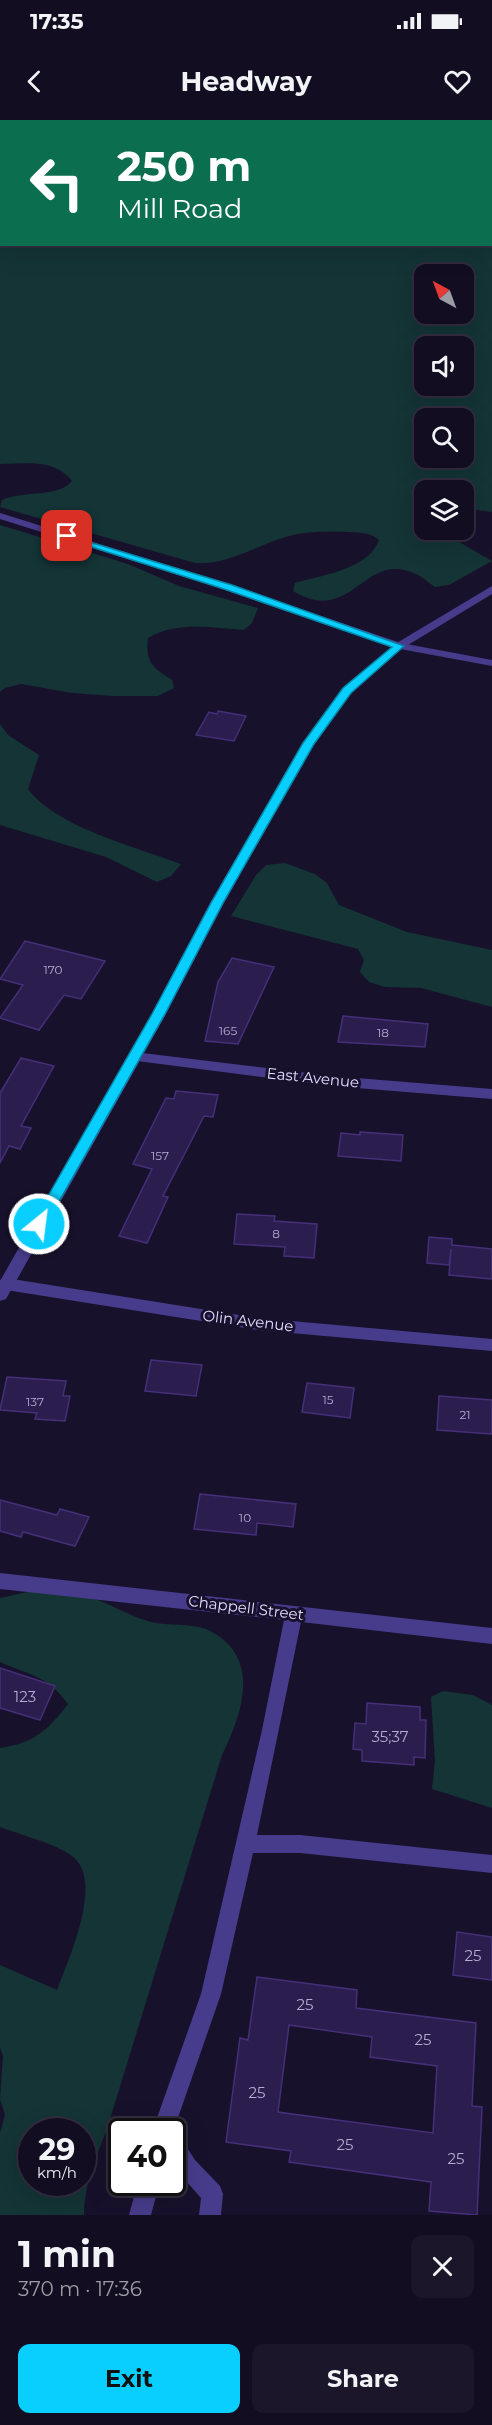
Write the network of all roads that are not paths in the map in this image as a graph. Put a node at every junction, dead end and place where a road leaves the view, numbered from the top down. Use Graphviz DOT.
graph roads {
  1 [pos="0,516"];
  2 [pos="492,589"];
  3 [pos="399,646"];
  4 [pos="492,663"];
  5 [pos="134,1057"];
  6 [pos="492,1094"];
  7 [pos="2,1287"];
  8 [pos="492,1345"];
  9 [pos="0,1581"];
  10 [pos="294,1614"];
  11 [pos="492,1636"];
  12 [pos="245,1844"];
  13 [pos="492,1864"];
  14 [pos="168,2118"];
  15 [pos="186,2165"];
  16 [pos="145,2196"];
  17 [pos="211,2205"];
  18 [pos="140,2215"];
  1 -- 3 [label="street"];
  2 -- 3 [label="street"];
  3 -- 4 [label="street"];
  3 -- 5 [label="street"];
  5 -- 6 [label="street, East Avenue"];
  5 -- 7 [label="street"];
  7 -- 8 [label="street, Olin Avenue"];
  9 -- 10 [label="street, Chappell Street"];
  10 -- 11 [label="street, Chappell Street"];
  10 -- 12 [label="street"];
  12 -- 13 [label="street"];
  12 -- 14 [label="street"];
  15 -- 17 [label="street"];
  16 -- 18 [label="street"];
}
